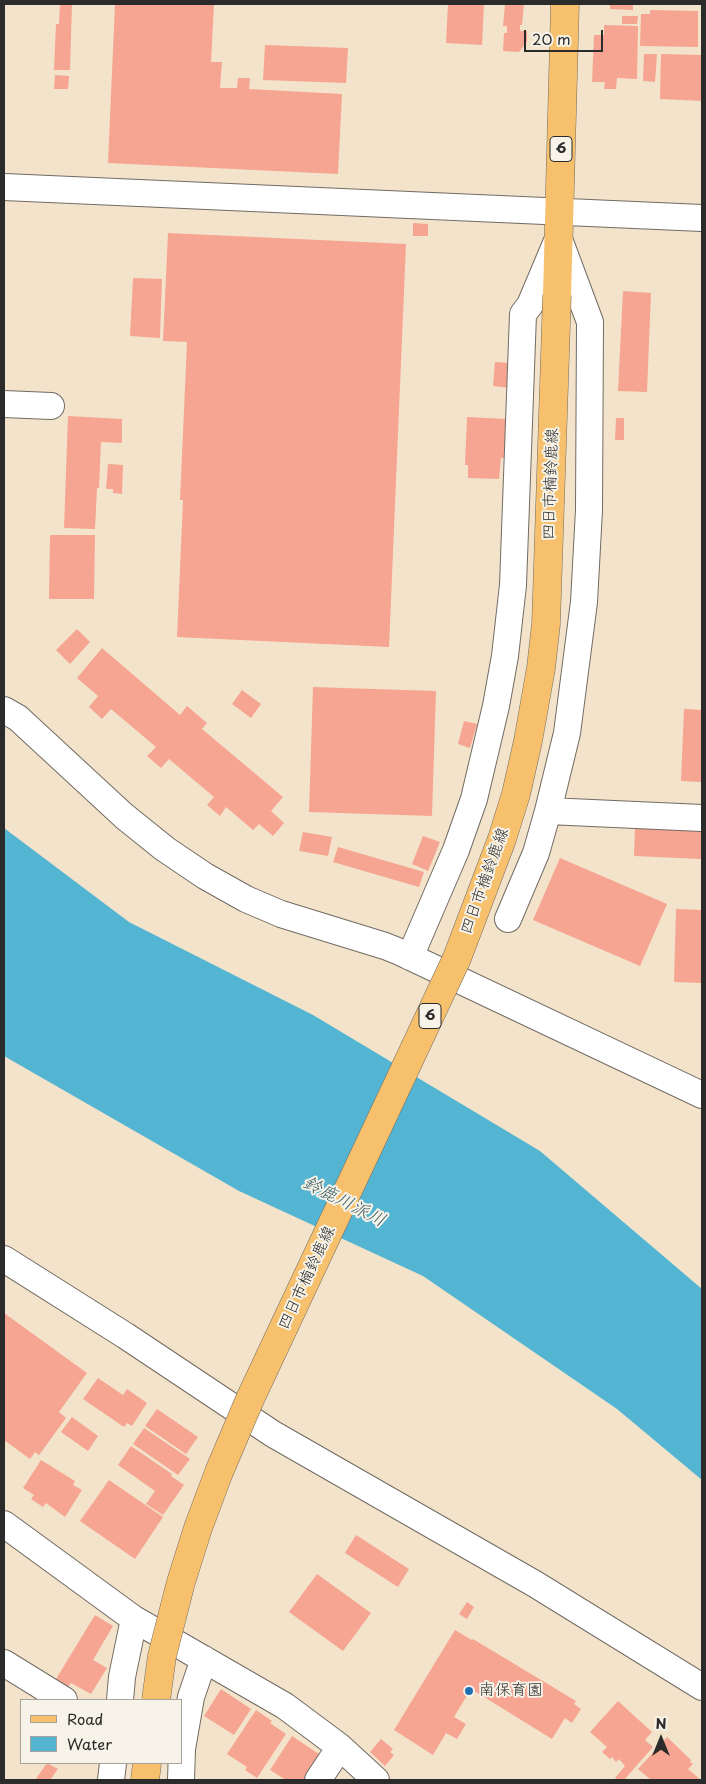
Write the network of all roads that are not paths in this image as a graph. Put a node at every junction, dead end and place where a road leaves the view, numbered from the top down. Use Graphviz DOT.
graph roads {
  1 [pos="565,4"];
  2 [pos="4,187"];
  3 [pos="702,218"];
  4 [pos="559,225"];
  5 [pos="4,404"];
  6 [pos="52,406"];
  7 [pos="4,710"];
  8 [pos="548,811"];
  9 [pos="702,818"];
  10 [pos="508,919"];
  11 [pos="410,957"];
  12 [pos="702,1095"];
  13 [pos="4,1258"];
  14 [pos="4,1524"];
  15 [pos="134,1619"];
  16 [pos="204,1659"];
  17 [pos="4,1662"];
  18 [pos="702,1687"];
  19 [pos="62,1699"];
  20 [pos="120,1699"];
  21 [pos="156,1699"];
  22 [pos="340,1747"];
  23 [pos="182,1750"];
  24 [pos="113,1764"];
  25 [pos="148,1764"];
  26 [pos="149,1764"];
  27 [pos="182,1764"];
  28 [pos="111,1780"];
  29 [pos="145,1780"];
  30 [pos="163,1780"];
  31 [pos="181,1780"];
  32 [pos="318,1780"];
  33 [pos="376,1780"];
  1 -- 4 [label="main road, 四日市楠鈴鹿線 / 6"];
  2 -- 4 [label="street"];
  3 -- 4 [label="street"];
  4 -- 8 [label="street"];
  4 -- 11 [label="street"];
  4 -- 21 [label="main road, 四日市楠鈴鹿線 / 6, bridge"];
  5 -- 6 [label="street"];
  7 -- 11 [label="street"];
  8 -- 9 [label="street"];
  8 -- 10 [label="street"];
  11 -- 12 [label="street"];
  13 -- 18 [label="street"];
  14 -- 15 [label="street"];
  15 -- 16 [label="street"];
  15 -- 20 [label="street"];
  16 -- 22 [label="street"];
  16 -- 23 [label="street"];
  17 -- 19 [label="street"];
  22 -- 32 [label="street"];
  22 -- 33 [label="street"];
  24 -- 28 [label="street"];
  25 -- 29 [label="main road"];
  26 -- 30 [label="street"];
  27 -- 31 [label="street"];
}
